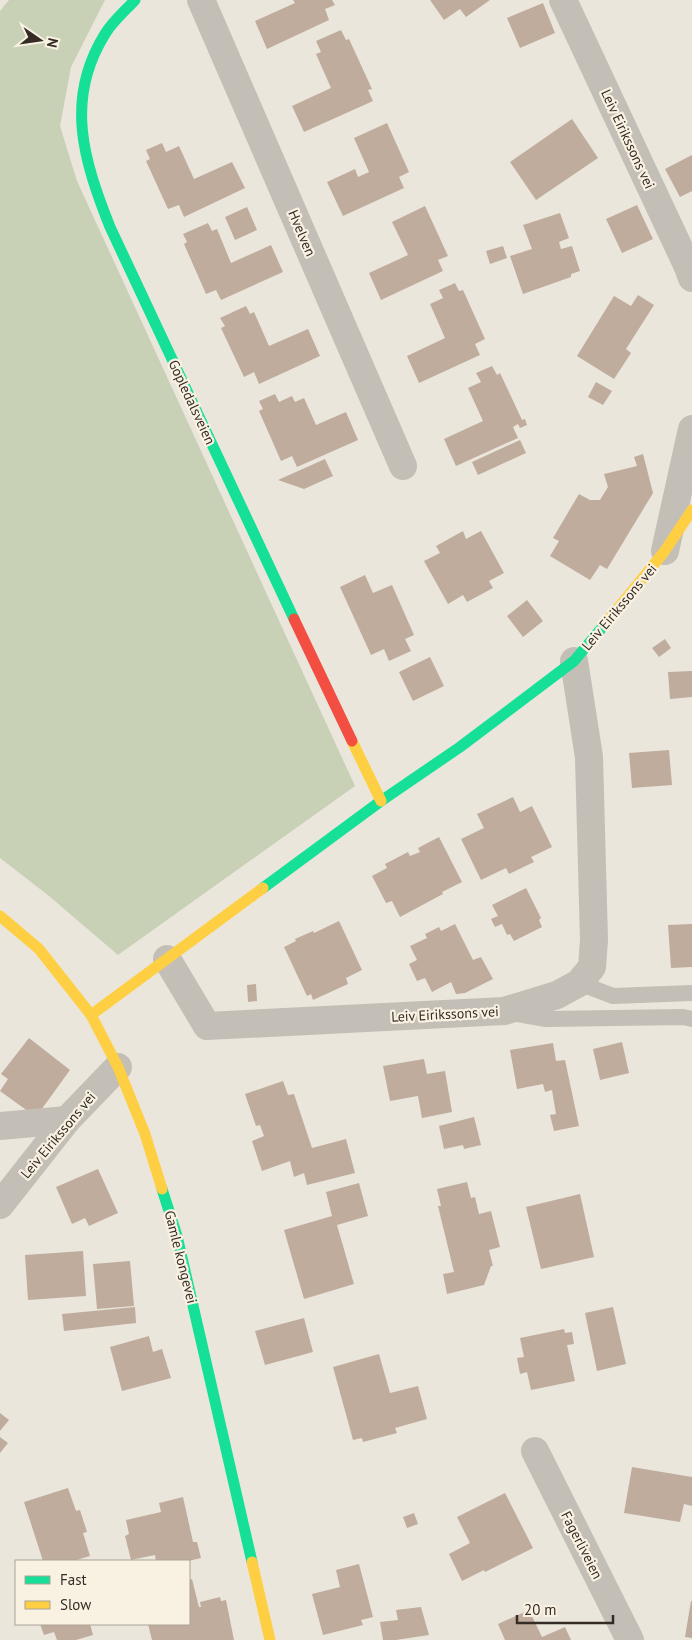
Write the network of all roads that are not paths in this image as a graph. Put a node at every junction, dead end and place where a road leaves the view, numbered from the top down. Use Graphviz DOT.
graph roads {
  1 [pos="135,0"];
  2 [pos="201,0"];
  3 [pos="564,0"];
  4 [pos="692,278"];
  5 [pos="692,429"];
  6 [pos="403,466"];
  7 [pos="692,510"];
  8 [pos="664,552"];
  9 [pos="574,661"];
  10 [pos="381,801"];
  11 [pos="0,916"];
  12 [pos="167,960"];
  13 [pos="579,983"];
  14 [pos="692,993"];
  15 [pos="504,1011"];
  16 [pos="91,1016"];
  17 [pos="692,1019"];
  18 [pos="118,1067"];
  19 [pos="67,1120"];
  20 [pos="0,1126"];
  21 [pos="0,1205"];
  22 [pos="535,1451"];
  23 [pos="270,1640"];
  24 [pos="630,1640"];
  1 -- 10 [label="street, Gopledalsveien"];
  2 -- 6 [label="street, Hvelven"];
  3 -- 4 [label="street, Leiv Eirikssons vei"];
  5 -- 8 [label="street, Leiv Eirikssons vei"];
  7 -- 8 [label="street, Leiv Eirikssons vei"];
  8 -- 9 [label="street, Leiv Eirikssons vei"];
  9 -- 10 [label="street, Leiv Eirikssons vei"];
  9 -- 13 [label="street, Leiv Eirikssons vei"];
  10 -- 12 [label="street, Leiv Eirikssons vei"];
  11 -- 16 [label="street, Gamle kongevei"];
  12 -- 15 [label="street, Leiv Eirikssons vei"];
  12 -- 16 [label="street, Leiv Eirikssons vei"];
  13 -- 14 [label="lane"];
  13 -- 15 [label="street, Leiv Eirikssons vei"];
  15 -- 17 [label="lane"];
  16 -- 18 [label="street, Gamle kongevei"];
  18 -- 19 [label="street, Leiv Eirikssons vei"];
  18 -- 23 [label="street, Gamle kongevei"];
  19 -- 20 [label="street"];
  19 -- 21 [label="street, Leiv Eirikssons vei"];
  22 -- 24 [label="street, Fagerliveien"];
}
